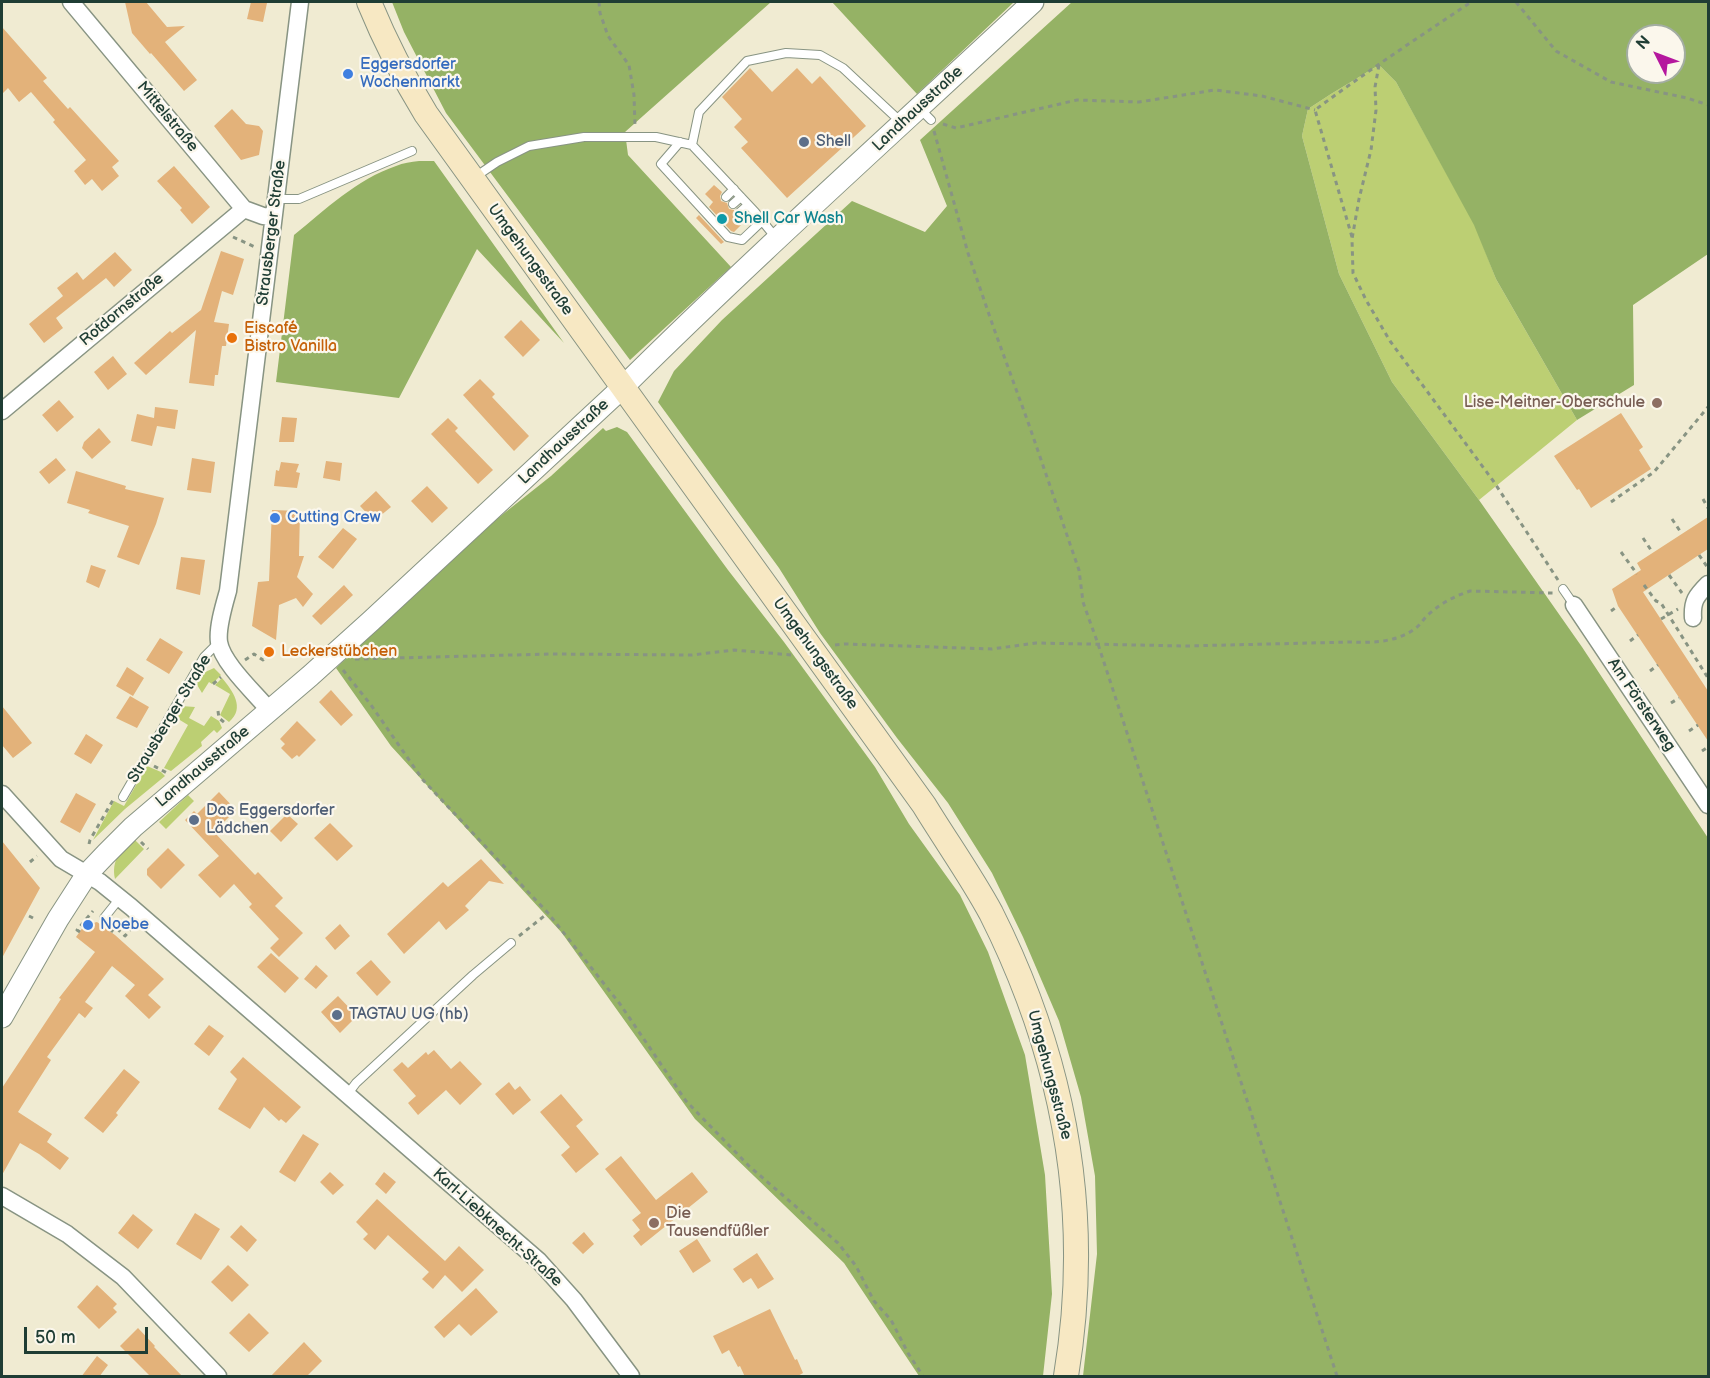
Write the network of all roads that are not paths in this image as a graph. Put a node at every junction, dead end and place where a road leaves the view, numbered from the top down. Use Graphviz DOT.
graph roads {
  1 [pos="71,2"];
  2 [pos="300,2"];
  3 [pos="369,2"];
  4 [pos="1033,2"];
  5 [pos="903,123"];
  6 [pos="680,142"];
  7 [pos="692,145"];
  8 [pos="412,151"];
  9 [pos="472,179"];
  10 [pos="734,189"];
  11 [pos="741,196"];
  12 [pos="726,197"];
  13 [pos="276,199"];
  14 [pos="733,204"];
  15 [pos="748,205"];
  16 [pos="244,209"];
  17 [pos="740,212"];
  18 [pos="273,217"];
  19 [pos="762,221"];
  20 [pos="777,239"];
  21 [pos="623,387"];
  22 [pos="2,411"];
  23 [pos="1708,584"];
  24 [pos="1563,589"];
  25 [pos="1574,604"];
  26 [pos="1694,618"];
  27 [pos="219,642"];
  28 [pos="269,710"];
  29 [pos="2,794"];
  30 [pos="123,797"];
  31 [pos="1708,805"];
  32 [pos="87,874"];
  33 [pos="116,903"];
  34 [pos="104,918"];
  35 [pos="511,943"];
  36 [pos="2,1017"];
  37 [pos="346,1095"];
  38 [pos="2,1196"];
  39 [pos="218,1377"];
  40 [pos="631,1377"];
  41 [pos="1066,1377"];
  1 -- 16 [label="street, Mittelstraße"];
  2 -- 13 [label="street, Strausberger Straße"];
  3 -- 9 [label="main road, Umgehungsstraße"];
  4 -- 5 [label="street, Landhausstraße"];
  5 -- 7 [label="lane"];
  5 -- 20 [label="street, Landhausstraße"];
  6 -- 7 [label="lane"];
  6 -- 9 [label="lane"];
  6 -- 19 [label="lane"];
  7 -- 10 [label="lane"];
  8 -- 13 [label="lane"];
  9 -- 21 [label="main road, Umgehungsstraße"];
  10 -- 11 [label="lane"];
  10 -- 12 [label="lane"];
  11 -- 14 [label="lane"];
  11 -- 15 [label="lane"];
  13 -- 18 [label="street, Strausberger Straße"];
  15 -- 17 [label="lane"];
  15 -- 19 [label="lane"];
  16 -- 18 [label="street"];
  16 -- 22 [label="street, Rotdornstraße"];
  18 -- 27 [label="street, Strausberger Straße"];
  19 -- 20 [label="lane"];
  20 -- 21 [label="street, Landhausstraße"];
  21 -- 28 [label="street, Landhausstraße"];
  21 -- 41 [label="main road, Umgehungsstraße"];
  23 -- 26 [label="street"];
  24 -- 25 [label="lane"];
  25 -- 31 [label="street, Am Försterweg"];
  27 -- 28 [label="street, Strausberger Straße"];
  27 -- 30 [label="lane, Strausberger Straße"];
  28 -- 32 [label="street, Landhausstraße"];
  29 -- 32 [label="street, Karl-Liebknecht-Straße"];
  32 -- 33 [label="street, Karl-Liebknecht-Straße"];
  32 -- 36 [label="street, Landhausstraße"];
  33 -- 34 [label="lane"];
  33 -- 37 [label="street, Karl-Liebknecht-Straße"];
  35 -- 37 [label="lane"];
  37 -- 40 [label="street, Karl-Liebknecht-Straße"];
  38 -- 39 [label="street"];
}
